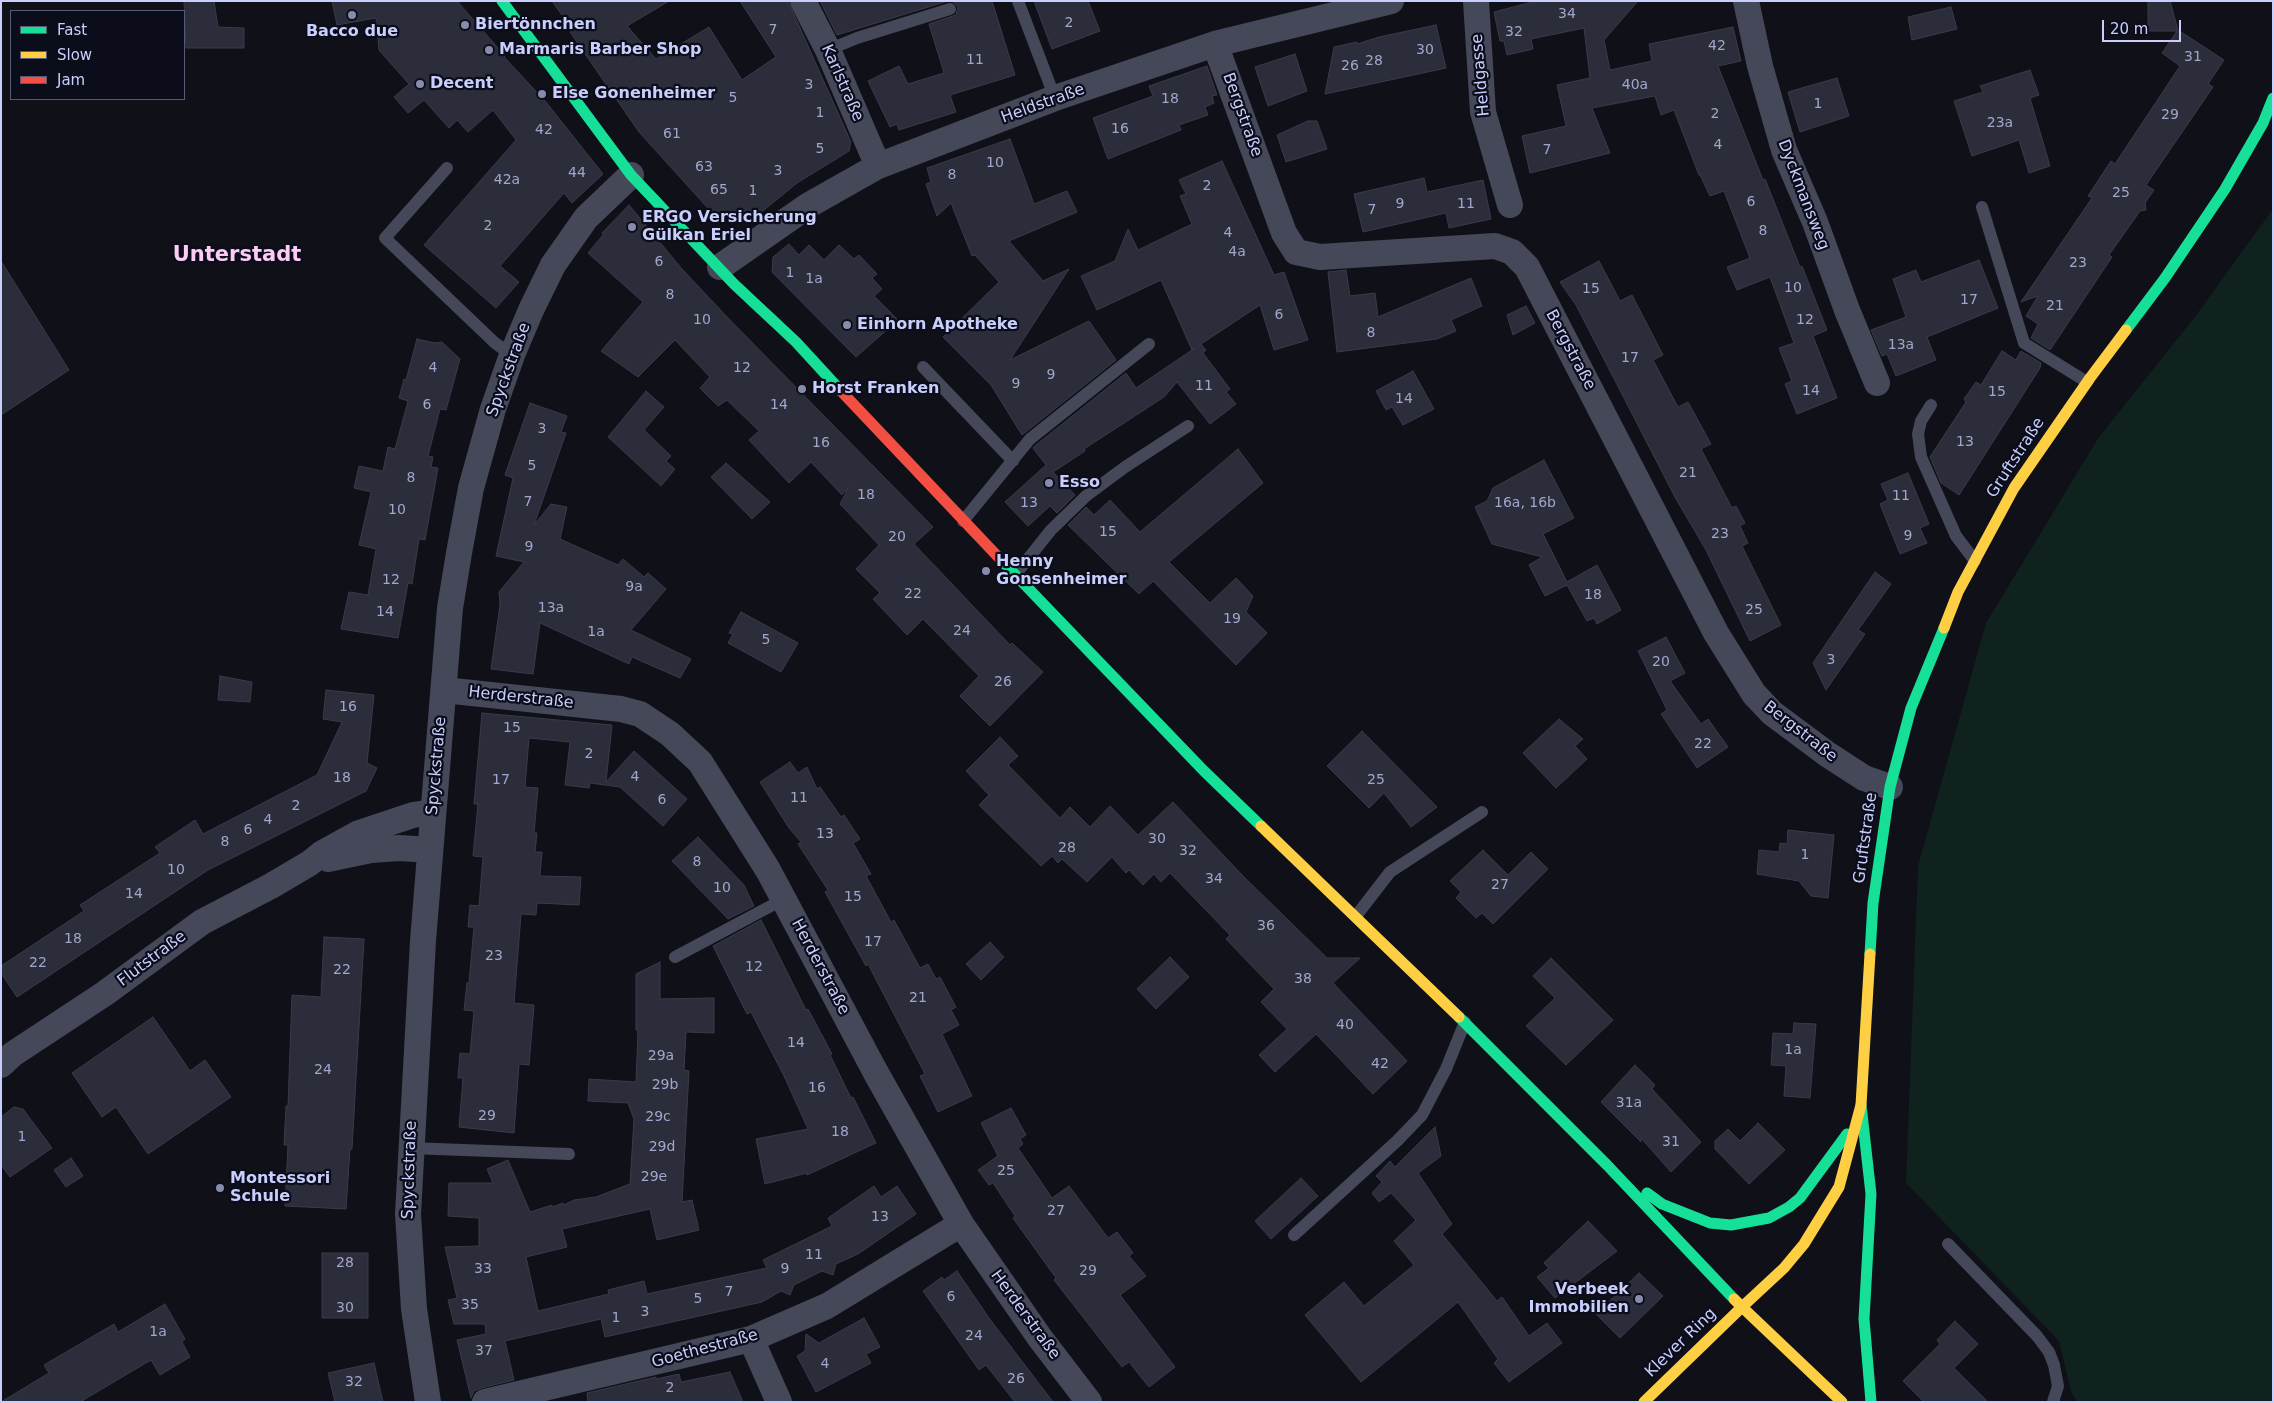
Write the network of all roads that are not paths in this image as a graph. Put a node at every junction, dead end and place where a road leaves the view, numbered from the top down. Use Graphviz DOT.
graph roads {
  1 [pos="502,1"];
  2 [pos="803,1"];
  3 [pos="1018,1"];
  4 [pos="1391,1"];
  5 [pos="1476,1"];
  6 [pos="1746,1"];
  7 [pos="950,9"];
  8 [pos="1215,44"];
  9 [pos="828,50"];
  10 [pos="1055,98"];
  11 [pos="2273,98"];
  12 [pos="878,166"];
  13 [pos="447,168"];
  14 [pos="630,175"];
  15 [pos="1510,205"];
  16 [pos="1982,207"];
  17 [pos="720,267"];
  18 [pos="1149,344"];
  19 [pos="512,355"];
  20 [pos="923,367"];
  21 [pos="2087,382"];
  22 [pos="1877,383"];
  23 [pos="1931,405"];
  24 [pos="1188,426"];
  25 [pos="1013,461"];
  26 [pos="963,522"];
  27 [pos="1975,561"];
  28 [pos="1015,575"];
  29 [pos="444,690"];
  30 [pos="1890,787"];
  31 [pos="433,812"];
  32 [pos="1482,812"];
  33 [pos="430,850"];
  34 [pos="310,863"];
  35 [pos="784,899"];
  36 [pos="1356,916"];
  37 [pos="675,957"];
  38 [pos="1465,1022"];
  39 [pos="5,1052"];
  40 [pos="1861,1105"];
  41 [pos="1856,1120"];
  42 [pos="410,1148"];
  43 [pos="569,1154"];
  44 [pos="1607,1164"];
  45 [pos="961,1224"];
  46 [pos="1294,1235"];
  47 [pos="1948,1244"];
  48 [pos="1742,1307"];
  49 [pos="751,1339"];
  50 [pos="428,1402"];
  51 [pos="485,1402"];
  52 [pos="779,1402"];
  53 [pos="1089,1402"];
  54 [pos="1644,1402"];
  55 [pos="1842,1402"];
  56 [pos="1871,1402"];
  57 [pos="2053,1402"];
  1 -- 14 [label="main road"];
  2 -- 9 [label="street, Karlstraße"];
  3 -- 10 [label="lane"];
  4 -- 8 [label="street, Heldstraße"];
  5 -- 15 [label="street, Heldgasse"];
  6 -- 22 [label="street, Dyckmansweg"];
  7 -- 9 [label="lane"];
  8 -- 10 [label="street, Heldstraße"];
  8 -- 30 [label="street, Bergstraße"];
  9 -- 12 [label="street, Karlstraße"];
  10 -- 12 [label="street, Heldstraße"];
  11 -- 21 [label="main road, Gruftstraße"];
  12 -- 17 [label="street, Heldstraße"];
  13 -- 19 [label="lane"];
  14 -- 17 [label="main road"];
  14 -- 19 [label="street, Spyckstraße"];
  16 -- 21 [label="lane"];
  17 -- 26 [label="main road"];
  18 -- 25 [label="lane"];
  19 -- 29 [label="street, Spyckstraße"];
  20 -- 25 [label="lane"];
  21 -- 27 [label="main road, Gruftstraße"];
  23 -- 27 [label="lane"];
  24 -- 28 [label="lane"];
  25 -- 26 [label="lane"];
  26 -- 28 [label="main road"];
  27 -- 30 [label="main road, Gruftstraße"];
  28 -- 36 [label="main road"];
  29 -- 31 [label="street, Spyckstraße"];
  29 -- 35 [label="street, Herderstraße"];
  30 -- 40 [label="main road, Gruftstraße"];
  31 -- 33 [label="street, Spyckstraße"];
  31 -- 34 [label="street, Flutstraße"];
  32 -- 36 [label="lane"];
  33 -- 34 [label="street, Flutstraße"];
  33 -- 42 [label="street, Spyckstraße"];
  34 -- 39 [label="street, Flutstraße"];
  35 -- 37 [label="lane"];
  35 -- 45 [label="street, Herderstraße"];
  36 -- 38 [label="main road"];
  38 -- 44 [label="main road"];
  38 -- 46 [label="lane"];
  40 -- 41 [label="main road, Gruftstraße"];
  40 -- 56 [label="main road"];
  41 -- 44 [label="main road"];
  41 -- 48 [label="main road, Gruftstraße"];
  42 -- 43 [label="lane"];
  42 -- 50 [label="street, Spyckstraße"];
  44 -- 48 [label="main road"];
  45 -- 49 [label="street, Goethestraße"];
  45 -- 53 [label="street, Herderstraße"];
  47 -- 57 [label="lane"];
  48 -- 54 [label="main road, Klever Ring"];
  48 -- 55 [label="main road"];
  49 -- 51 [label="street, Goethestraße"];
  49 -- 52 [label="street"];
}
